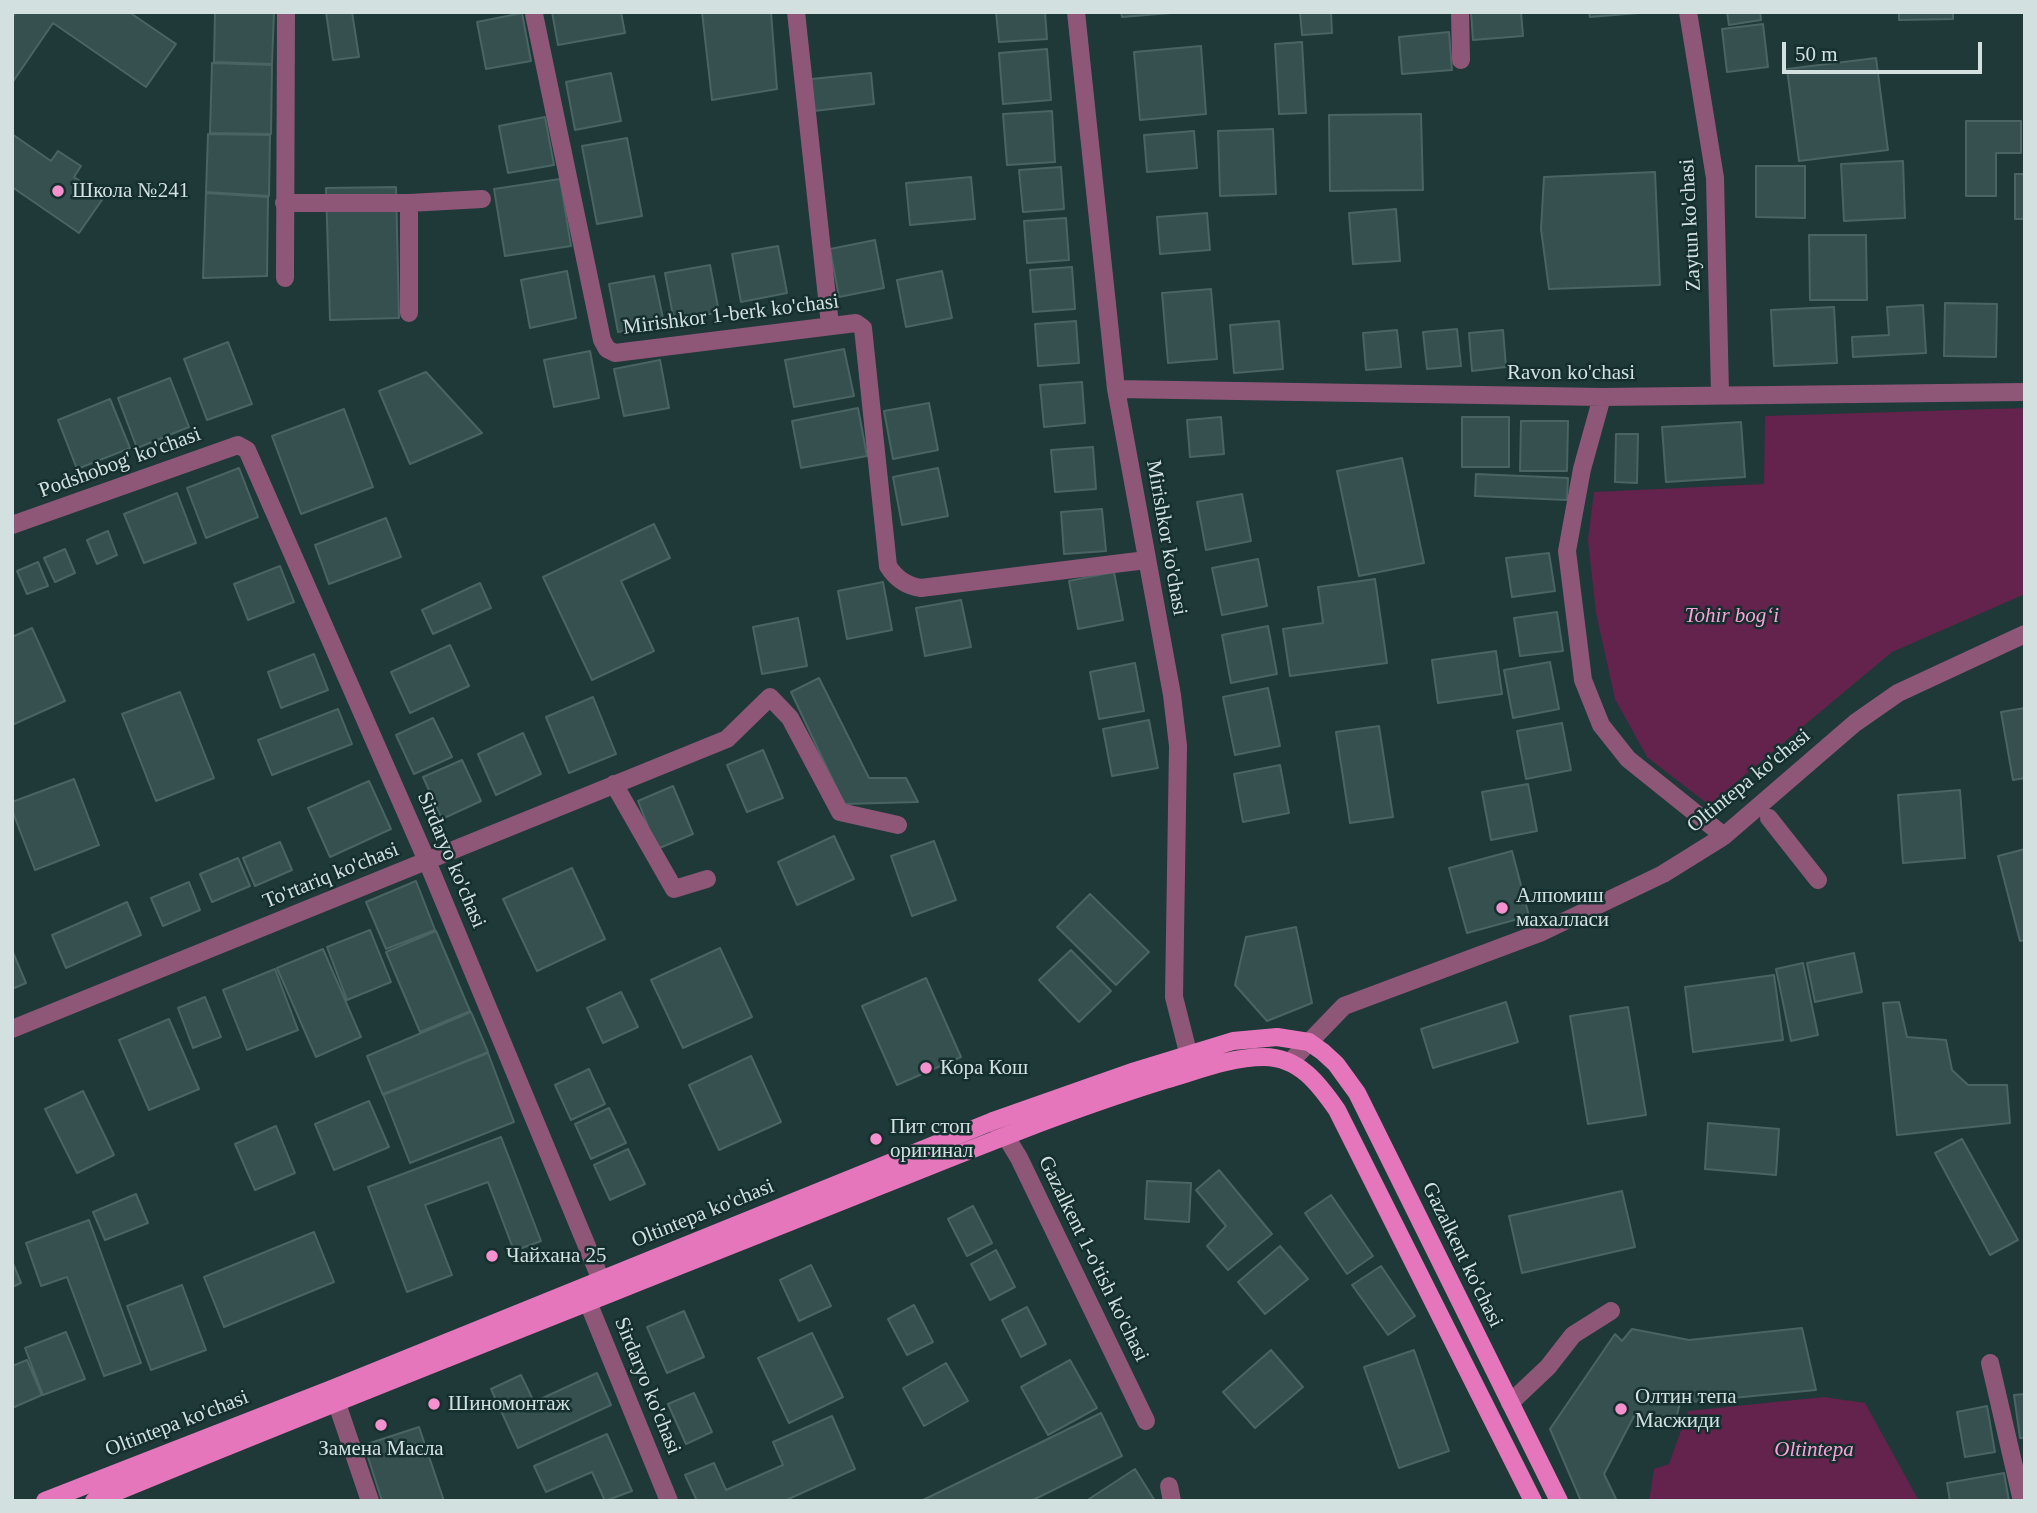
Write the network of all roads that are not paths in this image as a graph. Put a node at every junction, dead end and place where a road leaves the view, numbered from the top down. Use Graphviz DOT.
graph roads {
  1 [pos="286,12"];
  2 [pos="796,12"];
  3 [pos="1076,12"];
  4 [pos="1460,12"];
  5 [pos="1688,12"];
  6 [pos="534,14"];
  7 [pos="1461,60"];
  8 [pos="482,200"];
  9 [pos="284,203"];
  10 [pos="409,203"];
  11 [pos="285,278"];
  12 [pos="409,313"];
  13 [pos="830,326"];
  14 [pos="1116,389"];
  15 [pos="2025,392"];
  16 [pos="1720,394"];
  17 [pos="1602,397"];
  18 [pos="243,446"];
  19 [pos="12,525"];
  20 [pos="1146,560"];
  21 [pos="2025,634"];
  22 [pos="614,784"];
  23 [pos="1769,818"];
  24 [pos="898,825"];
  25 [pos="1724,836"];
  26 [pos="427,861"];
  27 [pos="708,879"];
  28 [pos="1818,880"];
  29 [pos="12,1029"];
  30 [pos="1310,1042"];
  31 [pos="1290,1062"];
  32 [pos="1190,1063"];
  33 [pos="993,1121"];
  34 [pos="1005,1135"];
  35 [pos="605,1288"];
  36 [pos="586,1296"];
  37 [pos="1611,1311"];
  38 [pos="1990,1363"];
  39 [pos="334,1396"];
  40 [pos="1510,1403"];
  41 [pos="1146,1421"];
  42 [pos="112,1474"];
  43 [pos="120,1496"];
  44 [pos="1556,1496"];
  45 [pos="45,1501"];
  46 [pos="94,1501"];
  47 [pos="370,1501"];
  48 [pos="669,1501"];
  49 [pos="1534,1501"];
  50 [pos="2022,1501"];
  1 -- 9 [label="street"];
  2 -- 13 [label="street"];
  3 -- 14 [label="street, Mirishkor ko'chasi"];
  4 -- 7 [label="street"];
  5 -- 16 [label="street, Zaytun ko'chasi"];
  6 -- 13 [label="street, Mirishkor 1-berk ko'chasi"];
  8 -- 10 [label="street"];
  9 -- 10 [label="street"];
  9 -- 11 [label="street"];
  10 -- 12 [label="street"];
  13 -- 20 [label="street, Mirishkor 1-berk ko'chasi"];
  14 -- 17 [label="street, Ravon ko'chasi"];
  14 -- 20 [label="street, Mirishkor ko'chasi"];
  15 -- 16 [label="street, Ravon ko'chasi"];
  16 -- 17 [label="street, Ravon ko'chasi"];
  17 -- 25 [label="street"];
  18 -- 19 [label="street, Podshobog' ko'chasi"];
  18 -- 26 [label="street, Sirdaryo ko'chasi"];
  20 -- 32 [label="street, Mirishkor ko'chasi"];
  21 -- 25 [label="street, Oltintepa ko'chasi"];
  22 -- 24 [label="street, To'rtariq ko'chasi"];
  22 -- 26 [label="street, To'rtariq ko'chasi"];
  22 -- 27 [label="street"];
  23 -- 28 [label="street"];
  25 -- 30 [label="street, Oltintepa ko'chasi"];
  26 -- 29 [label="street, To'rtariq ko'chasi"];
  26 -- 35 [label="street, Sirdaryo ko'chasi"];
  30 -- 31 [label="street, Oltintepa ko'chasi"];
  30 -- 32 [label="main road, Oltintepa ko'chasi"];
  30 -- 40 [label="main road, Gazalkent ko'chasi"];
  31 -- 32 [label="main road, Oltintepa ko'chasi"];
  31 -- 49 [label="main road"];
  32 -- 33 [label="main road, Oltintepa ko'chasi"];
  32 -- 34 [label="main road, Oltintepa ko'chasi"];
  33 -- 34 [label="street, Gazalkent 1-o'tish ko'chasi"];
  33 -- 35 [label="main road, Oltintepa ko'chasi"];
  34 -- 35 [label="main road, Oltintepa ko'chasi"];
  34 -- 41 [label="street, Gazalkent 1-o'tish ko'chasi"];
  35 -- 36 [label="main road, Oltintepa ko'chasi"];
  36 -- 39 [label="main road, Oltintepa ko'chasi"];
  36 -- 48 [label="street, Sirdaryo ko'chasi"];
  37 -- 40 [label="street"];
  38 -- 50 [label="street"];
  39 -- 42 [label="main road, Oltintepa ko'chasi"];
  39 -- 43 [label="main road, Oltintepa ko'chasi"];
  39 -- 47 [label="street"];
  40 -- 44 [label="main road, Gazalkent ko'chasi"];
  42 -- 43 [label="street"];
  42 -- 45 [label="main road, Oltintepa ko'chasi"];
  43 -- 46 [label="main road, Oltintepa ko'chasi"];
  44 -- 49 [label="main road"];
}
